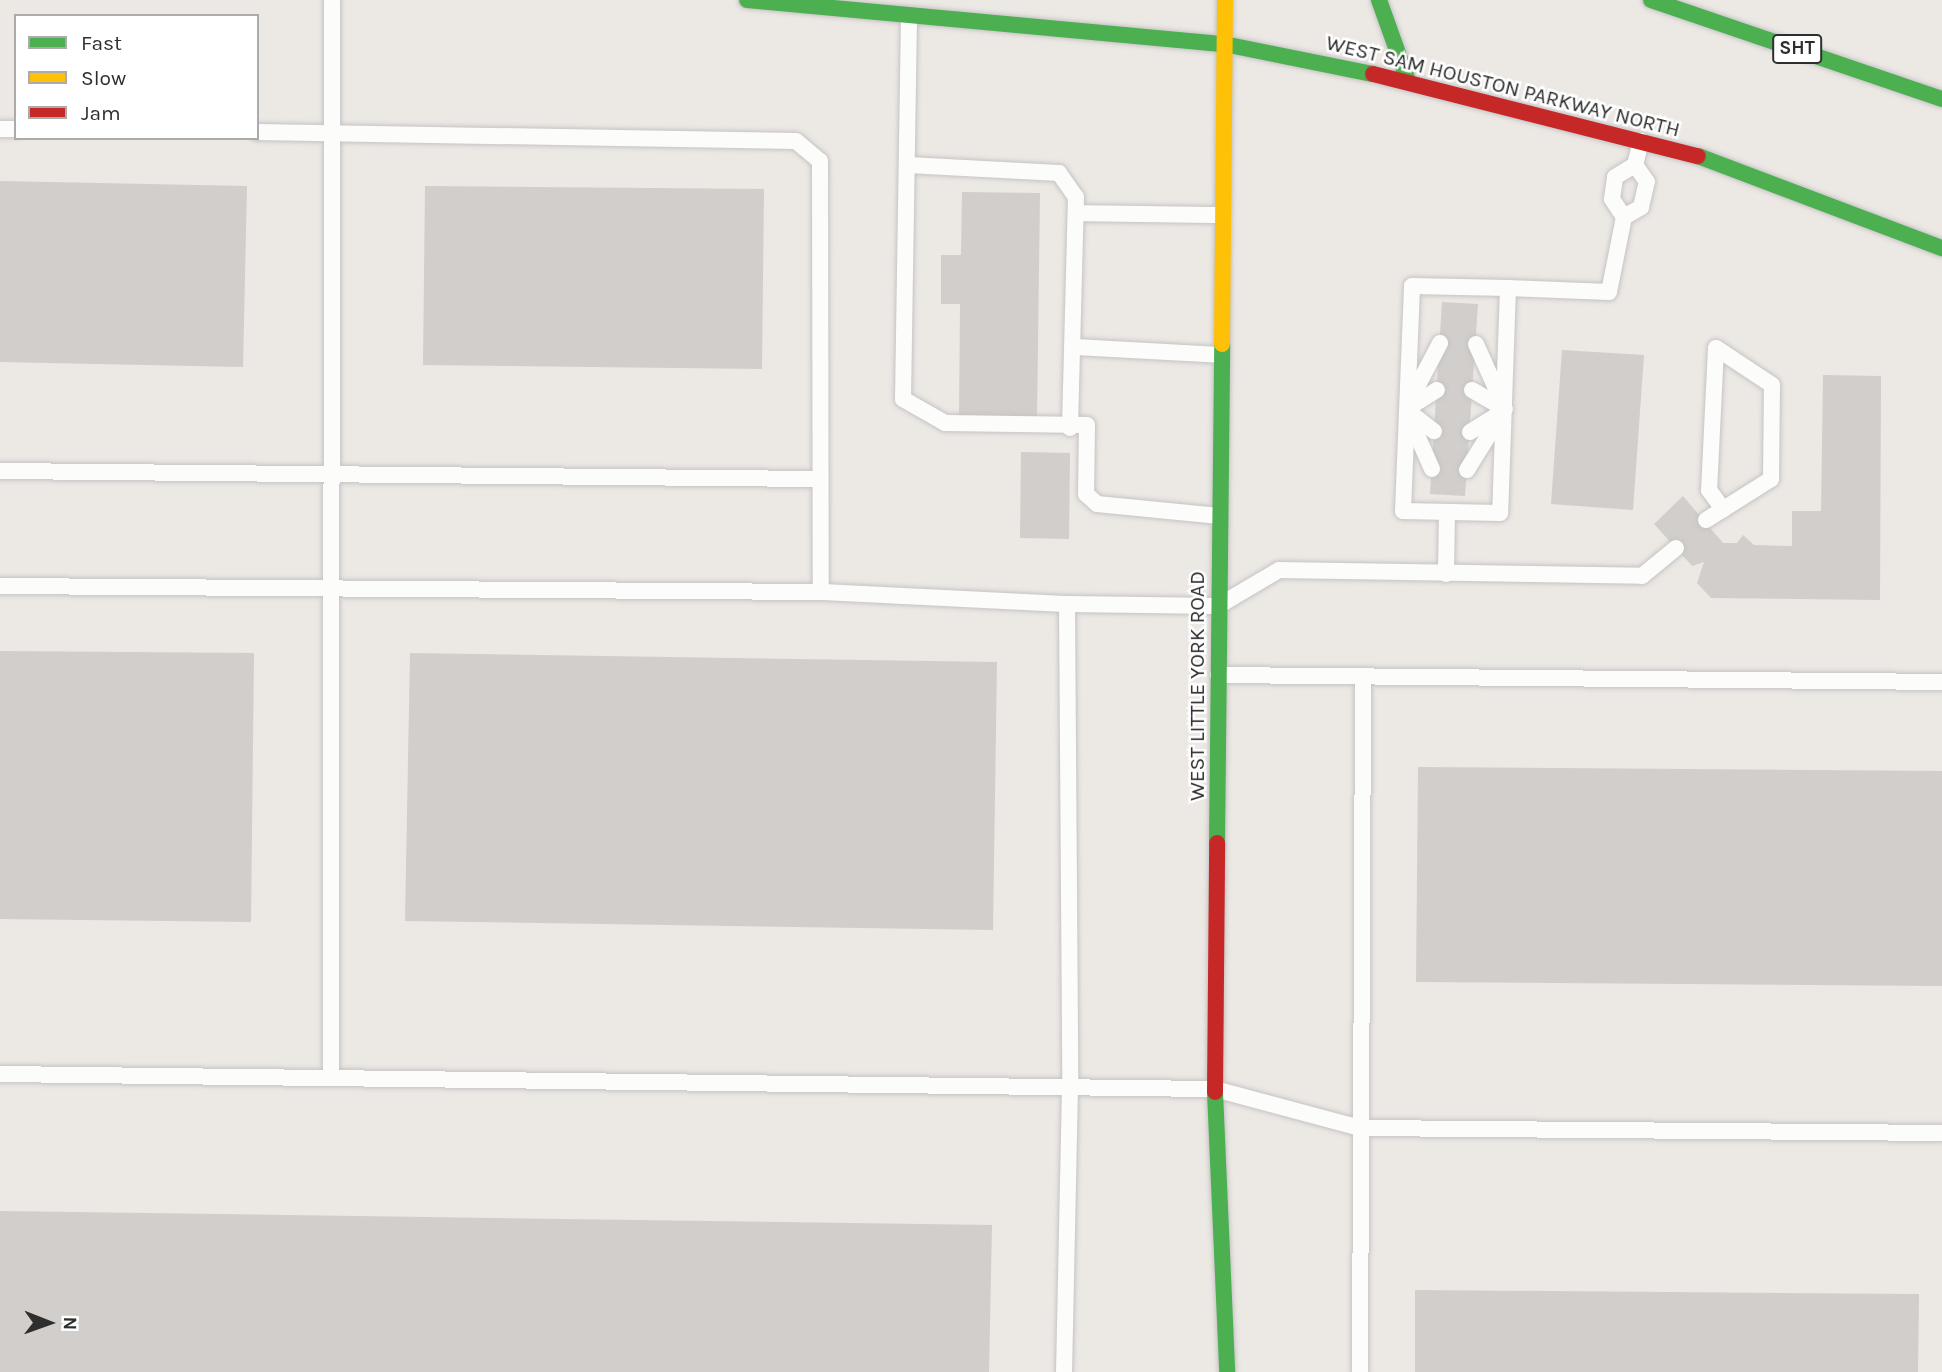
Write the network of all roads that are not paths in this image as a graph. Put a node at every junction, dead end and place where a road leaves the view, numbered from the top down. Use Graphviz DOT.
graph roads {
  1 [pos="332,0"];
  2 [pos="747,0"];
  3 [pos="995,0"];
  4 [pos="1225,0"];
  5 [pos="1379,0"];
  6 [pos="1651,0"];
  7 [pos="909,17"];
  8 [pos="972,23"];
  9 [pos="1224,44"];
  10 [pos="1408,80"];
  11 [pos="1942,99"];
  12 [pos="259,132"];
  13 [pos="332,134"];
  14 [pos="1641,141"];
  15 [pos="908,165"];
  16 [pos="1636,165"];
  17 [pos="1076,213"];
  18 [pos="1223,215"];
  19 [pos="1624,217"];
  20 [pos="1942,248"];
  21 [pos="1508,288"];
  22 [pos="1440,343"];
  23 [pos="1476,344"];
  24 [pos="1073,347"];
  25 [pos="1221,355"];
  26 [pos="1437,390"];
  27 [pos="1472,390"];
  28 [pos="1505,409"];
  29 [pos="1406,410"];
  30 [pos="1070,428"];
  31 [pos="1434,431"];
  32 [pos="1470,432"];
  33 [pos="1432,469"];
  34 [pos="1467,470"];
  35 [pos="0,471"];
  36 [pos="332,474"];
  37 [pos="817,479"];
  38 [pos="1723,509"];
  39 [pos="1447,512"];
  40 [pos="1219,516"];
  41 [pos="1706,520"];
  42 [pos="1676,548"];
  43 [pos="1446,574"];
  44 [pos="0,586"];
  45 [pos="331,588"];
  46 [pos="821,592"];
  47 [pos="1067,604"];
  48 [pos="1218,606"];
  49 [pos="1218,675"];
  50 [pos="1363,677"];
  51 [pos="1942,682"];
  52 [pos="0,1074"];
  53 [pos="331,1076"];
  54 [pos="1070,1087"];
  55 [pos="1215,1089"];
  56 [pos="1361,1128"];
  57 [pos="1942,1133"];
  58 [pos="1064,1372"];
  59 [pos="1227,1372"];
  60 [pos="1360,1372"];
  1 -- 13 [label="lane"];
  2 -- 7 [label="main road, WEST SAM HOUSTON PARKWAY NORTH"];
  3 -- 8 [label="main road"];
  4 -- 9 [label="main road, WEST LITTLE YORK ROAD"];
  5 -- 10 [label="main road"];
  6 -- 11 [label="main road, SHT"];
  7 -- 8 [label="main road, WEST SAM HOUSTON PARKWAY NORTH"];
  7 -- 15 [label="lane"];
  8 -- 9 [label="main road, WEST SAM HOUSTON PARKWAY NORTH"];
  9 -- 10 [label="main road, WEST SAM HOUSTON PARKWAY NORTH"];
  9 -- 18 [label="main road, WEST LITTLE YORK ROAD"];
  10 -- 14 [label="main road, WEST SAM HOUSTON PARKWAY NORTH"];
  12 -- 13 [label="lane"];
  13 -- 36 [label="lane"];
  13 -- 37 [label="lane"];
  14 -- 16 [label="lane"];
  14 -- 20 [label="main road, WEST SAM HOUSTON PARKWAY NORTH"];
  15 -- 17 [label="lane"];
  15 -- 30 [label="lane"];
  16 -- 19 [label="lane"];
  16 -- 19 [label="lane"];
  17 -- 18 [label="lane"];
  17 -- 24 [label="lane"];
  18 -- 25 [label="main road, WEST LITTLE YORK ROAD"];
  19 -- 21 [label="lane"];
  21 -- 28 [label="lane"];
  21 -- 29 [label="lane"];
  22 -- 29 [label="lane"];
  23 -- 28 [label="lane"];
  24 -- 25 [label="lane"];
  24 -- 30 [label="lane"];
  25 -- 40 [label="main road, WEST LITTLE YORK ROAD"];
  26 -- 29 [label="lane"];
  27 -- 28 [label="lane"];
  28 -- 32 [label="lane"];
  28 -- 34 [label="lane"];
  28 -- 39 [label="lane"];
  29 -- 31 [label="lane"];
  29 -- 33 [label="lane"];
  29 -- 39 [label="lane"];
  30 -- 40 [label="lane"];
  35 -- 36 [label="lane"];
  36 -- 37 [label="lane"];
  36 -- 45 [label="lane"];
  37 -- 46 [label="lane"];
  38 -- 38 [label="lane"];
  38 -- 41 [label="lane"];
  39 -- 43 [label="lane"];
  40 -- 48 [label="main road, WEST LITTLE YORK ROAD"];
  42 -- 43 [label="lane"];
  43 -- 48 [label="lane"];
  44 -- 45 [label="lane"];
  45 -- 46 [label="lane"];
  45 -- 53 [label="lane"];
  46 -- 47 [label="lane"];
  47 -- 48 [label="lane"];
  47 -- 54 [label="lane"];
  48 -- 49 [label="main road, WEST LITTLE YORK ROAD"];
  49 -- 50 [label="lane"];
  49 -- 55 [label="main road, WEST LITTLE YORK ROAD"];
  50 -- 51 [label="lane"];
  50 -- 56 [label="lane"];
  52 -- 53 [label="lane"];
  53 -- 54 [label="lane"];
  54 -- 55 [label="lane"];
  54 -- 58 [label="lane"];
  55 -- 56 [label="lane"];
  55 -- 59 [label="main road, WEST LITTLE YORK ROAD"];
  56 -- 57 [label="lane"];
  56 -- 60 [label="lane"];
}
